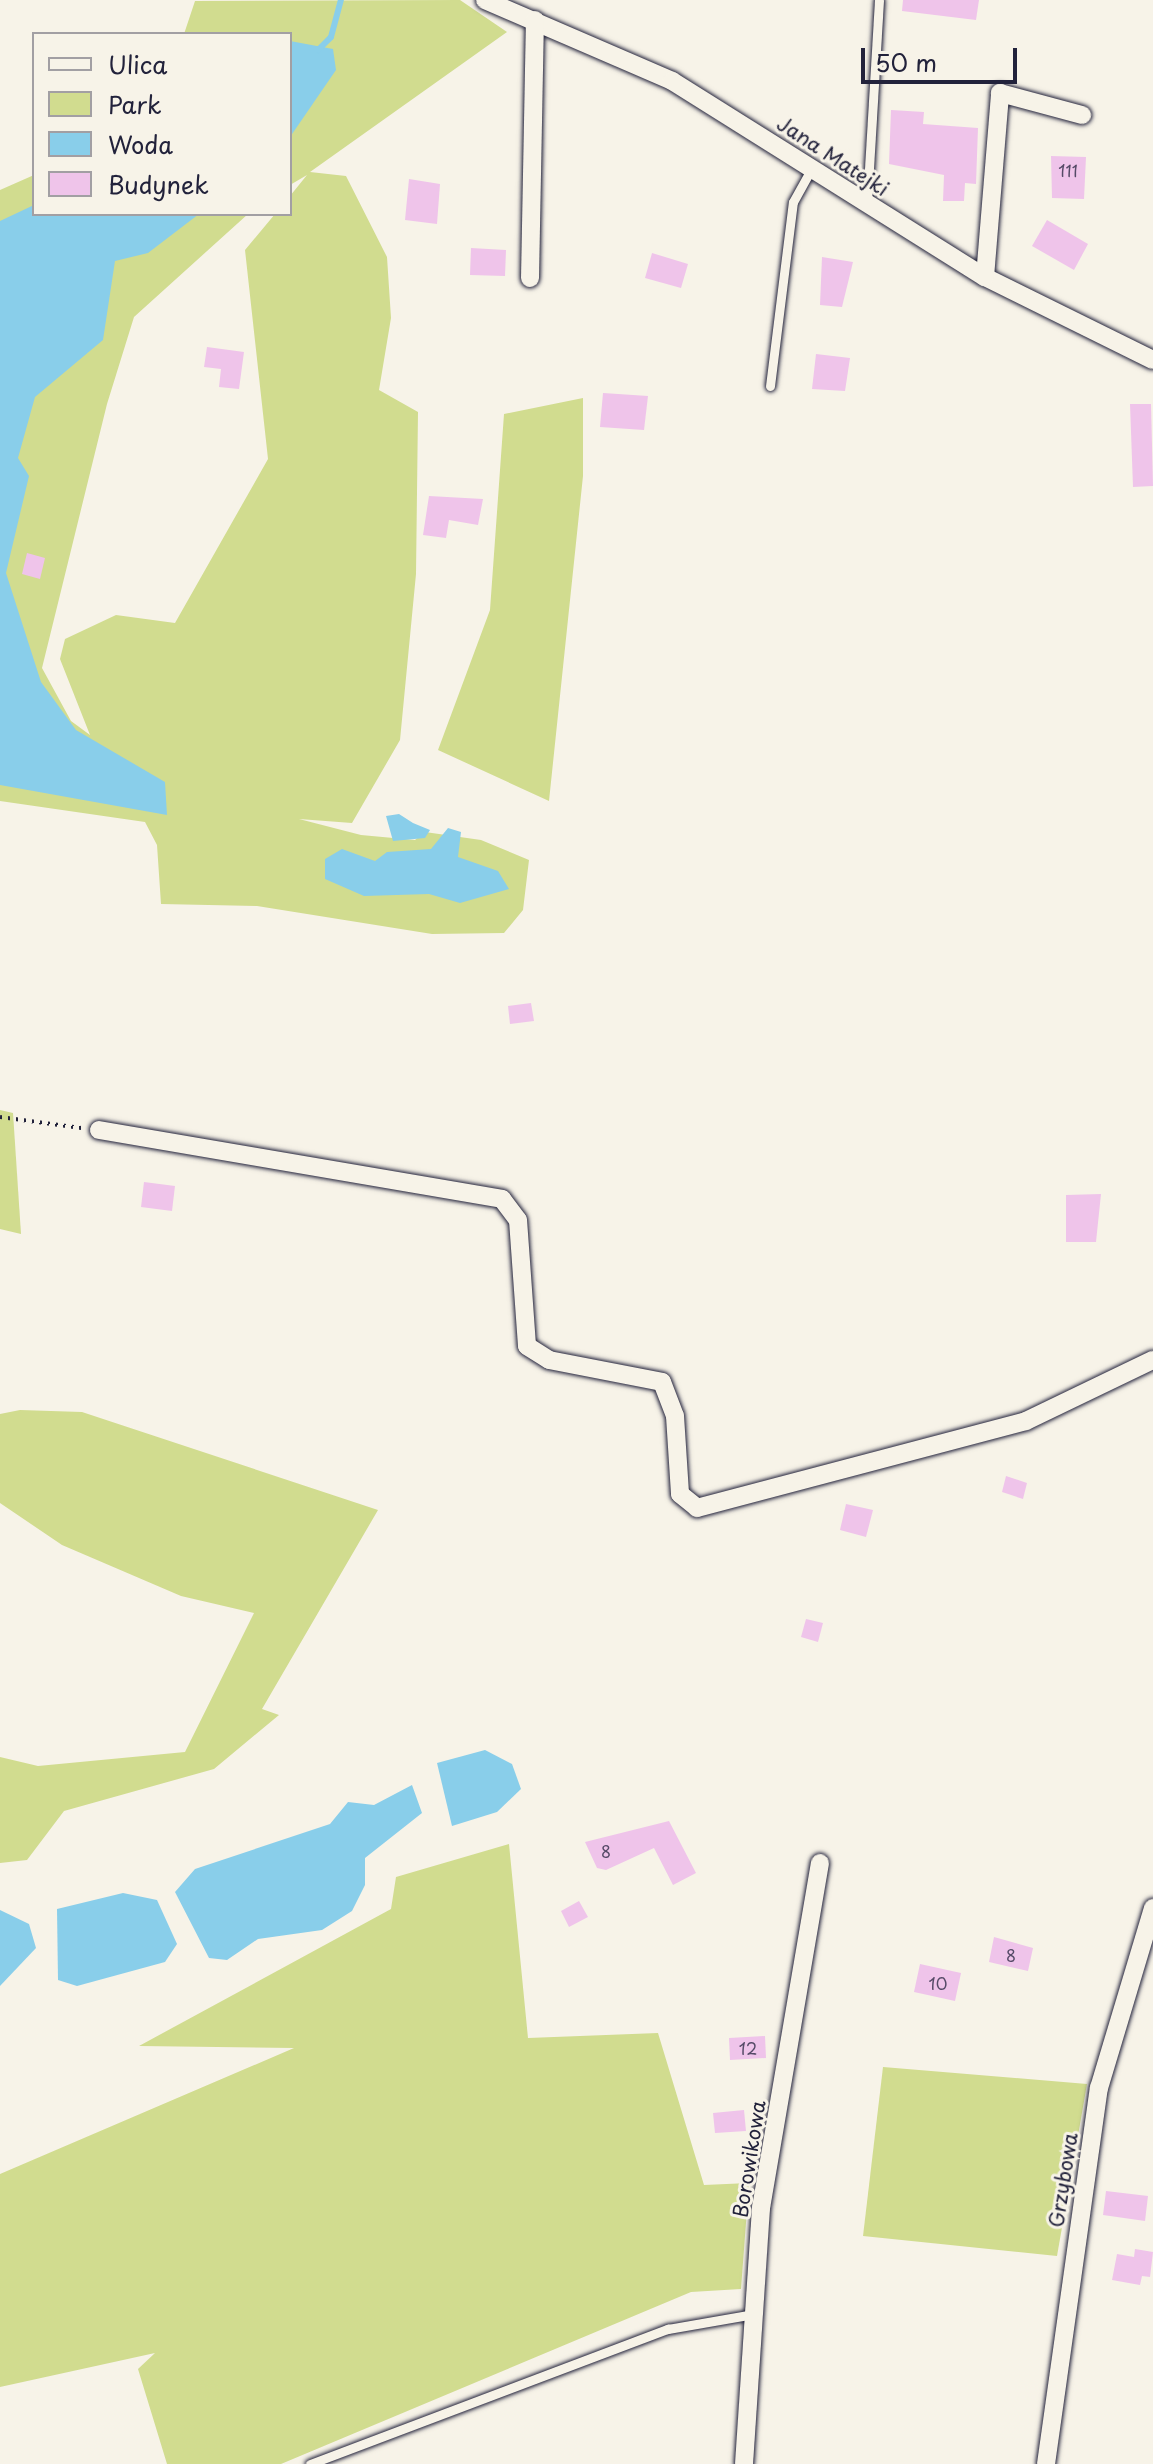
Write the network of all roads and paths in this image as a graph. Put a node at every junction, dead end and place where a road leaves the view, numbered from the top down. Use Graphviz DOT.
graph roads {
  1 [pos="485,0"];
  2 [pos="879,0"];
  3 [pos="535,20"];
  4 [pos="1082,115"];
  5 [pos="810,171"];
  6 [pos="867,205"];
  7 [pos="985,277"];
  8 [pos="530,278"];
  9 [pos="1153,360"];
  10 [pos="770,386"];
  11 [pos="0,1117"];
  12 [pos="99,1130"];
  13 [pos="1153,1360"];
  14 [pos="820,1863"];
  15 [pos="1153,1908"];
  16 [pos="754,2314"];
  17 [pos="310,2464"];
  18 [pos="744,2464"];
  19 [pos="1046,2464"];
  1 -- 3 [label="street, Jana Matejki"];
  2 -- 6 [label="lane"];
  3 -- 5 [label="street, Jana Matejki"];
  3 -- 8 [label="street"];
  4 -- 7 [label="street"];
  5 -- 6 [label="street, Jana Matejki"];
  5 -- 10 [label="lane"];
  6 -- 7 [label="street, Jana Matejki"];
  7 -- 9 [label="street, Jana Matejki"];
  11 -- 12 [label="path"];
  12 -- 13 [label="street"];
  14 -- 16 [label="street, Borowikowa"];
  15 -- 19 [label="street, Grzybowa"];
  16 -- 17 [label="lane"];
  16 -- 18 [label="street, Borowikowa"];
}
